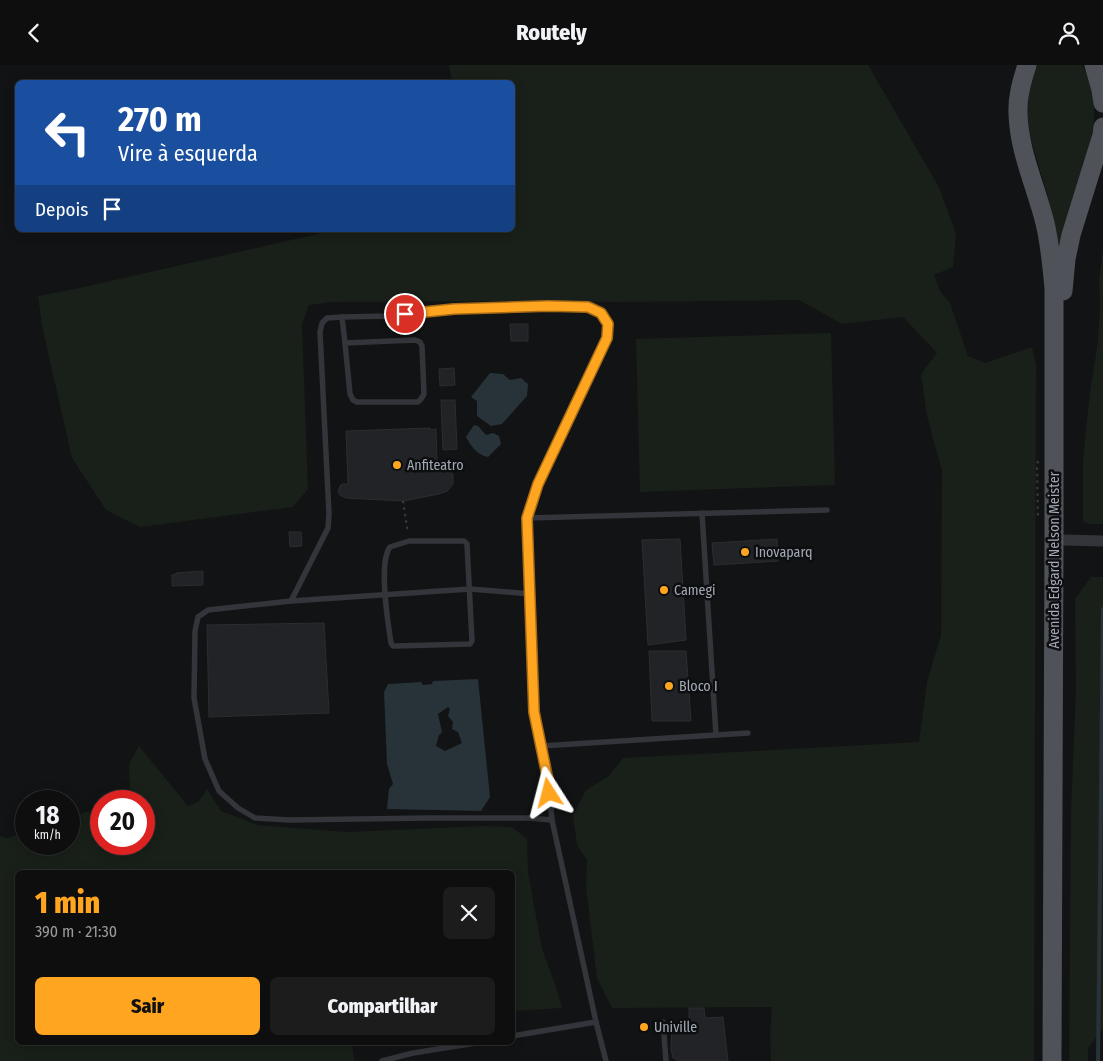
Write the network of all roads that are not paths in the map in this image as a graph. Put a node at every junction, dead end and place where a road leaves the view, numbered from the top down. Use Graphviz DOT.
graph roads {
  1 [pos="1027,65"];
  2 [pos="1094,65"];
  3 [pos="1102,95"];
  4 [pos="1103,132"];
  5 [pos="342,317"];
  6 [pos="345,343"];
  7 [pos="828,510"];
  8 [pos="702,513"];
  9 [pos="527,518"];
  10 [pos="1064,540"];
  11 [pos="1103,541"];
  12 [pos="470,589"];
  13 [pos="385,594"];
  14 [pos="531,594"];
  15 [pos="291,601"];
  16 [pos="748,733"];
  17 [pos="716,735"];
  18 [pos="541,746"];
  19 [pos="552,821"];
  20 [pos="596,1022"];
  21 [pos="663,1022"];
  22 [pos="515,1036"];
  23 [pos="463,1045"];
  24 [pos="382,1061"];
  25 [pos="606,1061"];
  26 [pos="666,1061"];
  27 [pos="1052,1061"];
  28 [pos="1061,1061"];
  1 -- 27 [label="main road, Avenida Edgard Nelson Meister"];
  2 -- 3 [label="main road"];
  4 -- 10 [label="main road, Avenida Edgard Nelson Meister"];
  5 -- 6 [label="lane"];
  5 -- 9 [label="lane"];
  5 -- 15 [label="lane"];
  6 -- 6 [label="lane"];
  7 -- 8 [label="lane"];
  8 -- 9 [label="lane"];
  8 -- 17 [label="lane"];
  9 -- 14 [label="lane"];
  10 -- 11 [label="street"];
  10 -- 28 [label="main road, Avenida Edgard Nelson Meister"];
  12 -- 13 [label="lane"];
  12 -- 13 [label="lane"];
  12 -- 13 [label="lane"];
  12 -- 14 [label="lane"];
  13 -- 15 [label="lane"];
  14 -- 18 [label="lane"];
  15 -- 19 [label="lane"];
  16 -- 17 [label="lane"];
  17 -- 18 [label="lane"];
  18 -- 19 [label="lane"];
  19 -- 20 [label="lane"];
  20 -- 22 [label="lane"];
  20 -- 25 [label="lane"];
  21 -- 26 [label="lane"];
  23 -- 24 [label="lane"];
}
